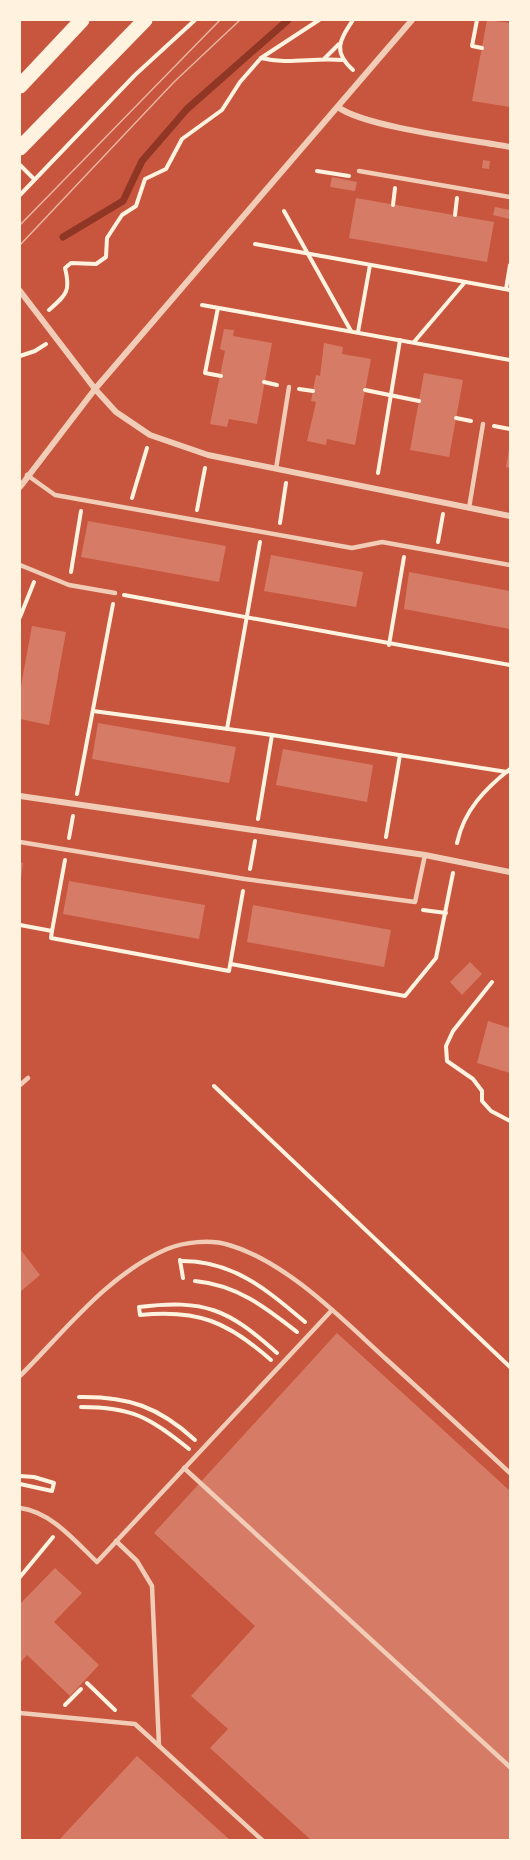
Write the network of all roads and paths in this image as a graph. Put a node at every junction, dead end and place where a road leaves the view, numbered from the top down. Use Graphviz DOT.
graph roads {
  1 [pos="82,20"];
  2 [pos="145,20"];
  3 [pos="195,20"];
  4 [pos="319,20"];
  5 [pos="353,20"];
  6 [pos="412,20"];
  7 [pos="477,20"];
  8 [pos="339,44"];
  9 [pos="482,48"];
  10 [pos="261,58"];
  11 [pos="324,58"];
  12 [pos="342,60"];
  13 [pos="362,78"];
  14 [pos="20,86"];
  15 [pos="338,106"];
  16 [pos="510,147"];
  17 [pos="20,148"];
  18 [pos="20,165"];
  19 [pos="359,171"];
  20 [pos="34,179"];
  21 [pos="395,185"];
  22 [pos="20,195"];
  23 [pos="457,196"];
  24 [pos="510,197"];
  25 [pos="393,205"];
  26 [pos="284,211"];
  27 [pos="455,215"];
  28 [pos="255,244"];
  29 [pos="307,253"];
  30 [pos="370,265"];
  31 [pos="510,265"];
  32 [pos="465,282"];
  33 [pos="508,289"];
  34 [pos="20,291"];
  35 [pos="202,305"];
  36 [pos="218,308"];
  37 [pos="40,319"];
  38 [pos="351,331"];
  39 [pos="358,332"];
  40 [pos="55,338"];
  41 [pos="400,340"];
  42 [pos="413,342"];
  43 [pos="20,356"];
  44 [pos="510,360"];
  45 [pos="221,376"];
  46 [pos="289,387"];
  47 [pos="95,389"];
  48 [pos="365,390"];
  49 [pos="391,395"];
  50 [pos="419,401"];
  51 [pos="483,424"];
  52 [pos="150,435"];
  53 [pos="276,469"];
  54 [pos="287,471"];
  55 [pos="378,473"];
  56 [pos="27,476"];
  57 [pos="202,482"];
  58 [pos="20,487"];
  59 [pos="83,500"];
  60 [pos="446,503"];
  61 [pos="129,508"];
  62 [pos="469,508"];
  63 [pos="510,516"];
  64 [pos="195,520"];
  65 [pos="278,535"];
  66 [pos="258,551"];
  67 [pos="436,551"];
  68 [pos="20,565"];
  69 [pos="510,565"];
  70 [pos="37,574"];
  71 [pos="401,574"];
  72 [pos="70,575"];
  73 [pos="116,593"];
  74 [pos="20,617"];
  75 [pos="247,619"];
  76 [pos="389,645"];
  77 [pos="510,665"];
  78 [pos="93,711"];
  79 [pos="227,729"];
  80 [pos="272,735"];
  81 [pos="400,755"];
  82 [pos="509,770"];
  83 [pos="20,796"];
  84 [pos="75,804"];
  85 [pos="256,831"];
  86 [pos="20,842"];
  87 [pos="457,843"];
  88 [pos="383,850"];
  89 [pos="425,855"];
  90 [pos="252,857"];
  91 [pos="250,870"];
  92 [pos="453,872"];
  93 [pos="510,872"];
  94 [pos="62,880"];
  95 [pos="241,901"];
  96 [pos="415,902"];
  97 [pos="446,913"];
  98 [pos="20,925"];
  99 [pos="52,931"];
  100 [pos="231,964"];
  101 [pos="492,982"];
  102 [pos="28,1078"];
  103 [pos="20,1085"];
  104 [pos="214,1086"];
  105 [pos="510,1121"];
  106 [pos="178,1246"];
  107 [pos="180,1261"];
  108 [pos="183,1278"];
  109 [pos="195,1281"];
  110 [pos="332,1310"];
  111 [pos="313,1330"];
  112 [pos="305,1338"];
  113 [pos="285,1360"];
  114 [pos="278,1367"];
  115 [pos="510,1367"];
  116 [pos="20,1376"];
  117 [pos="79,1397"];
  118 [pos="81,1407"];
  119 [pos="203,1448"];
  120 [pos="196,1455"];
  121 [pos="184,1468"];
  122 [pos="510,1473"];
  123 [pos="20,1476"];
  124 [pos="20,1484"];
  125 [pos="20,1508"];
  126 [pos="61,1527"];
  127 [pos="116,1541"];
  128 [pos="20,1577"];
  129 [pos="87,1683"];
  130 [pos="81,1689"];
  131 [pos="20,1713"];
  132 [pos="53,1716"];
  133 [pos="129,1723"];
  134 [pos="159,1746"];
  135 [pos="510,1767"];
  136 [pos="262,1840"];
  1 -- 14 [label="main road"];
  2 -- 17 [label="main road"];
  3 -- 20 [label="path"];
  4 -- 10 [label="path"];
  5 -- 8 [label="path"];
  6 -- 13 [label="street"];
  7 -- 9 [label="path"];
  8 -- 11 [label="path"];
  8 -- 12 [label="path"];
  10 -- 11 [label="path"];
  10 -- 37 [label="path"];
  11 -- 12 [label="path"];
  12 -- 13 [label="path"];
  13 -- 15 [label="street"];
  15 -- 16 [label="street"];
  15 -- 47 [label="street"];
  18 -- 20 [label="path"];
  19 -- 24 [label="lane"];
  20 -- 22 [label="path"];
  21 -- 25 [label="path"];
  23 -- 27 [label="path"];
  26 -- 29 [label="path"];
  28 -- 29 [label="path"];
  29 -- 30 [label="path"];
  29 -- 38 [label="path"];
  30 -- 32 [label="path"];
  30 -- 39 [label="path"];
  31 -- 33 [label="path"];
  32 -- 33 [label="path"];
  32 -- 42 [label="path"];
  34 -- 37 [label="street"];
  35 -- 36 [label="path"];
  36 -- 38 [label="path"];
  36 -- 45 [label="path"];
  37 -- 40 [label="street"];
  38 -- 39 [label="path"];
  39 -- 41 [label="path"];
  40 -- 43 [label="path"];
  40 -- 47 [label="street"];
  41 -- 42 [label="path"];
  41 -- 49 [label="path"];
  42 -- 44 [label="path"];
  46 -- 53 [label="lane"];
  47 -- 52 [label="street"];
  47 -- 56 [label="street"];
  48 -- 49 [label="path"];
  49 -- 50 [label="path"];
  49 -- 55 [label="path"];
  51 -- 62 [label="lane"];
  52 -- 53 [label="street"];
  52 -- 61 [label="path"];
  53 -- 54 [label="street"];
  54 -- 60 [label="street"];
  54 -- 65 [label="path"];
  56 -- 58 [label="street"];
  56 -- 59 [label="lane"];
  57 -- 64 [label="path"];
  59 -- 61 [label="lane"];
  59 -- 72 [label="path"];
  60 -- 62 [label="street"];
  60 -- 67 [label="path"];
  61 -- 64 [label="lane"];
  62 -- 63 [label="street"];
  64 -- 65 [label="lane"];
  65 -- 67 [label="lane"];
  66 -- 75 [label="path"];
  67 -- 69 [label="lane"];
  68 -- 70 [label="lane"];
  70 -- 73 [label="lane"];
  70 -- 74 [label="path"];
  71 -- 76 [label="path"];
  73 -- 75 [label="path"];
  73 -- 78 [label="path"];
  75 -- 76 [label="path"];
  75 -- 79 [label="path"];
  76 -- 77 [label="path"];
  78 -- 79 [label="path"];
  78 -- 84 [label="path"];
  79 -- 80 [label="path"];
  80 -- 81 [label="path"];
  80 -- 85 [label="path"];
  81 -- 82 [label="path"];
  81 -- 88 [label="path"];
  82 -- 87 [label="path"];
  83 -- 84 [label="street"];
  84 -- 85 [label="street"];
  85 -- 88 [label="street"];
  86 -- 96 [label="lane"];
  88 -- 89 [label="street"];
  89 -- 93 [label="street"];
  89 -- 96 [label="lane"];
  90 -- 91 [label="path"];
  92 -- 97 [label="path"];
  94 -- 99 [label="path"];
  95 -- 100 [label="path"];
  96 -- 97 [label="path"];
  97 -- 100 [label="path"];
  98 -- 99 [label="path"];
  99 -- 100 [label="path"];
  101 -- 105 [label="path"];
  102 -- 103 [label="lane"];
  104 -- 115 [label="path"];
  106 -- 107 [label="path"];
  106 -- 110 [label="lane"];
  106 -- 116 [label="lane"];
  107 -- 108 [label="path"];
  107 -- 111 [label="path"];
  109 -- 112 [label="path"];
  110 -- 111 [label="lane"];
  110 -- 122 [label="lane"];
  111 -- 112 [label="lane"];
  112 -- 113 [label="lane"];
  113 -- 114 [label="lane"];
  113 -- 114 [label="path"];
  114 -- 119 [label="lane"];
  117 -- 119 [label="path"];
  118 -- 120 [label="path"];
  119 -- 120 [label="lane"];
  120 -- 121 [label="lane"];
  121 -- 127 [label="lane"];
  121 -- 135 [label="lane"];
  123 -- 124 [label="path"];
  125 -- 126 [label="lane"];
  126 -- 127 [label="lane"];
  126 -- 128 [label="path"];
  127 -- 134 [label="lane"];
  129 -- 133 [label="path"];
  130 -- 132 [label="path"];
  131 -- 132 [label="lane"];
  132 -- 133 [label="lane"];
  133 -- 134 [label="lane"];
  134 -- 136 [label="lane"];
}
